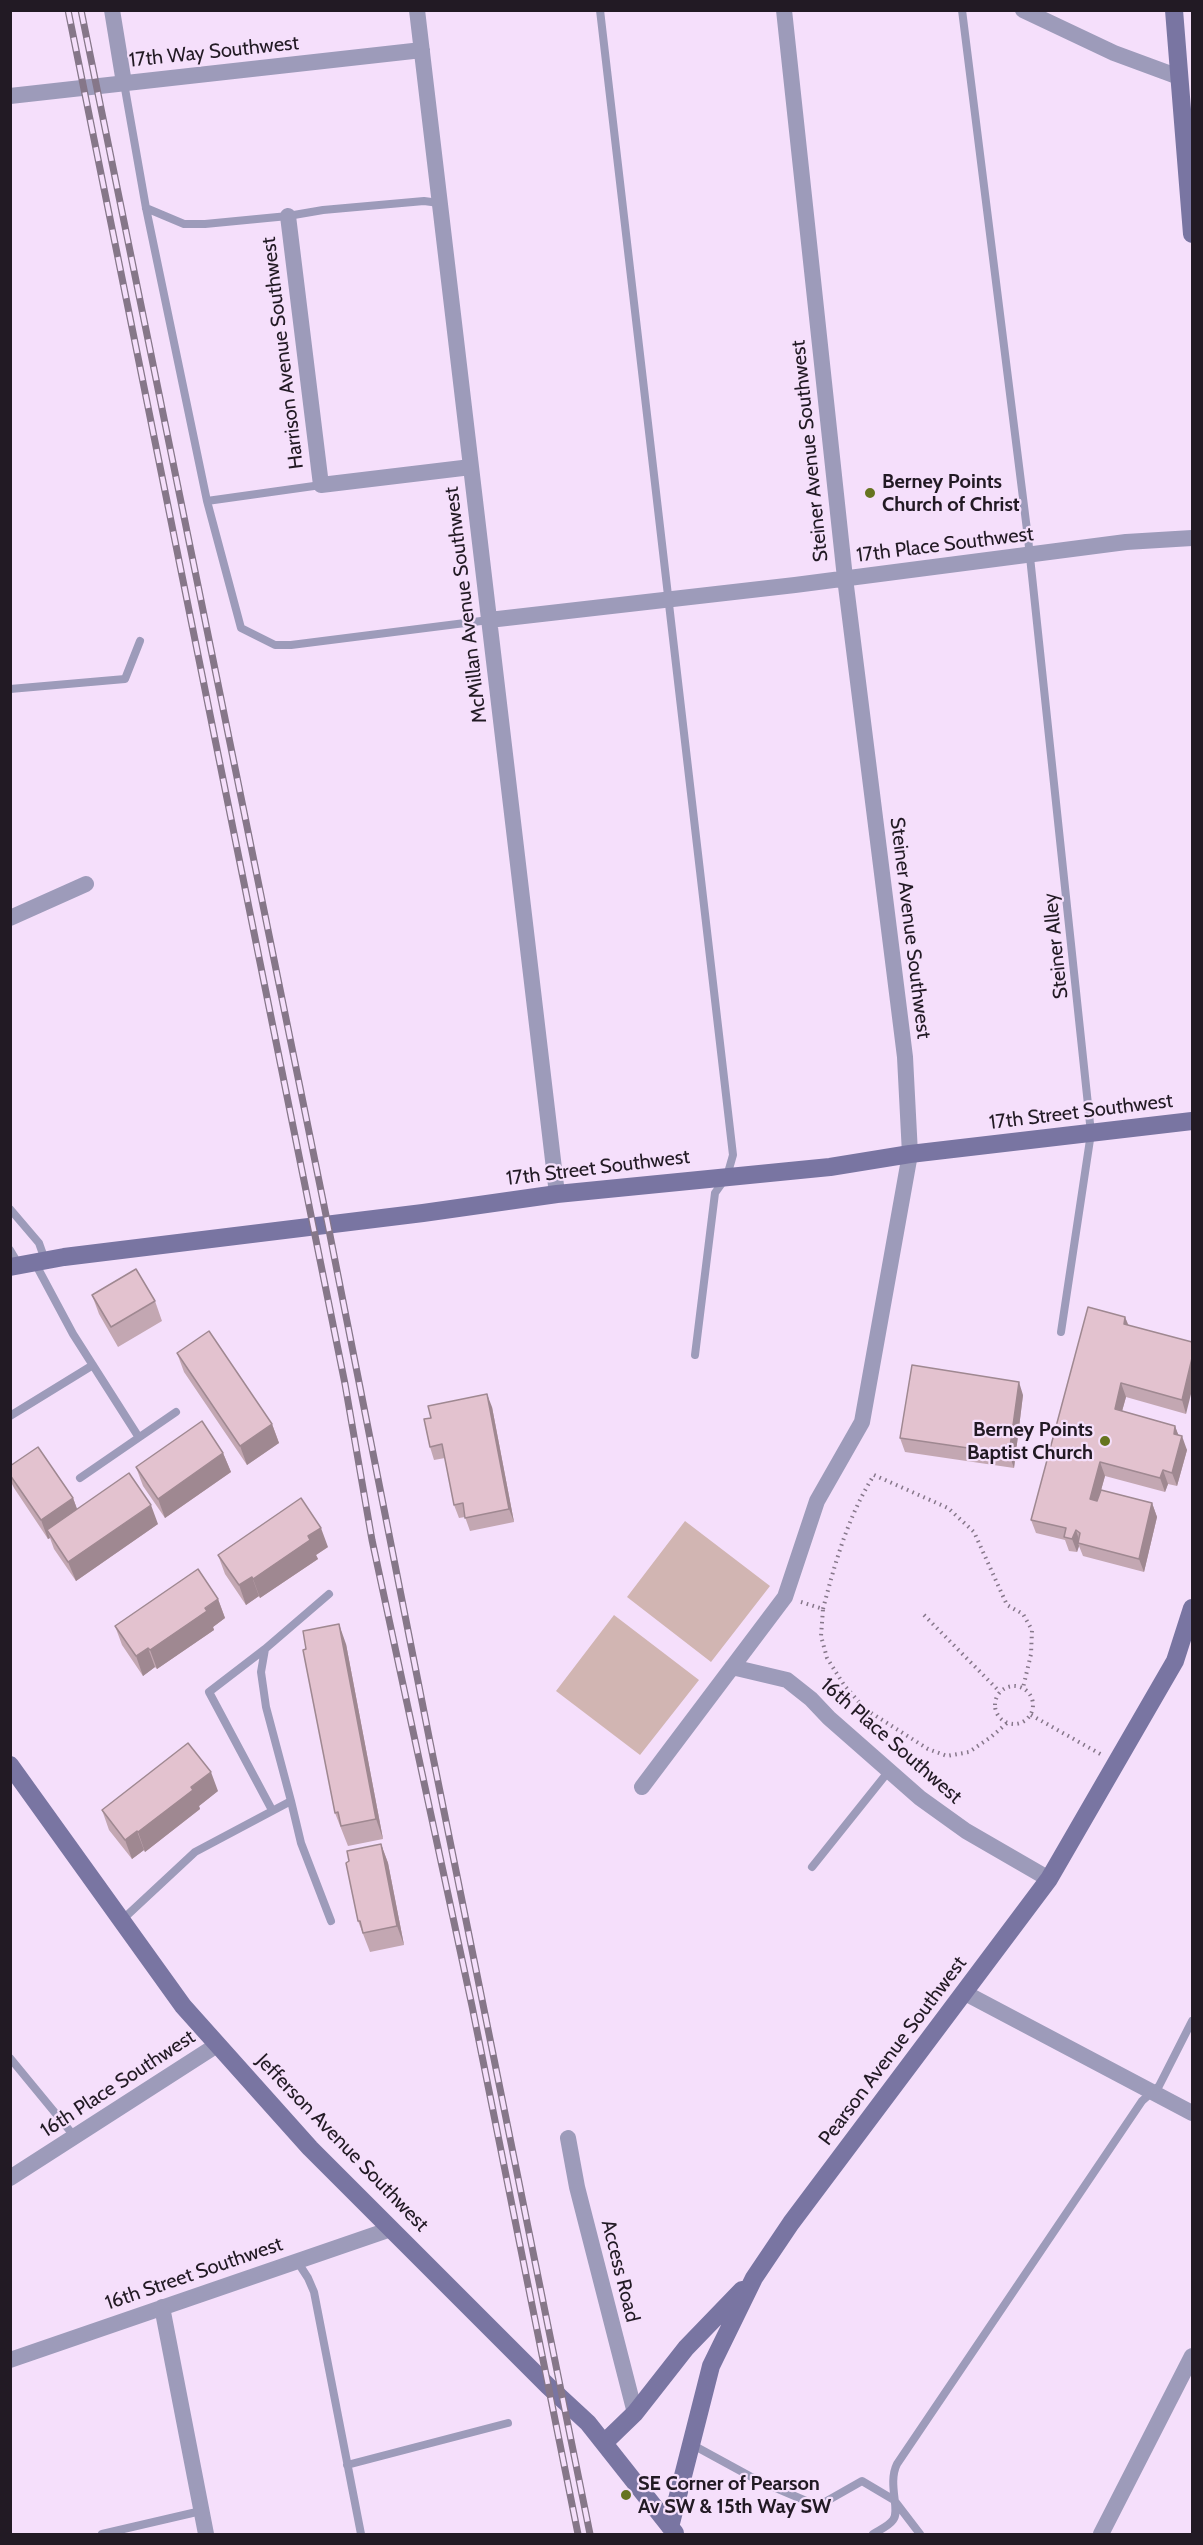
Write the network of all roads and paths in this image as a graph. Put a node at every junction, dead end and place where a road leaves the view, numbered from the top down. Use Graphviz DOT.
graph roads {
  1 [pos="112,10"];
  2 [pos="417,10"];
  3 [pos="600,10"];
  4 [pos="784,10"];
  5 [pos="962,10"];
  6 [pos="1023,10"];
  7 [pos="1174,10"];
  8 [pos="422,50"];
  9 [pos="1179,77"];
  10 [pos="124,83"];
  11 [pos="10,96"];
  12 [pos="1187,128"];
  13 [pos="439,203"];
  14 [pos="146,208"];
  15 [pos="288,216"];
  16 [pos="1192,234"];
  17 [pos="471,467"];
  18 [pos="321,485"];
  19 [pos="207,501"];
  20 [pos="1192,538"];
  21 [pos="1029,556"];
  22 [pos="845,578"];
  23 [pos="667,599"];
  24 [pos="489,620"];
  25 [pos="140,641"];
  26 [pos="10,689"];
  27 [pos="86,884"];
  28 [pos="10,918"];
  29 [pos="1192,1121"];
  30 [pos="1091,1133"];
  31 [pos="910,1154"];
  32 [pos="727,1176"];
  33 [pos="556,1194"];
  34 [pos="10,1209"];
  35 [pos="24,1261"];
  36 [pos="1061,1332"];
  37 [pos="695,1355"];
  38 [pos="93,1365"];
  39 [pos="176,1412"];
  40 [pos="10,1416"];
  41 [pos="138,1436"];
  42 [pos="80,1478"];
  43 [pos="329,1594"];
  44 [pos="785,1597"];
  45 [pos="1192,1608"];
  46 [pos="823,1609"];
  47 [pos="924,1615"];
  48 [pos="265,1649"];
  49 [pos="732,1667"];
  50 [pos="1023,1688"];
  51 [pos="1000,1692"];
  52 [pos="1031,1715"];
  53 [pos="1007,1723"];
  54 [pos="1116,1763"];
  55 [pos="10,1765"];
  56 [pos="888,1772"];
  57 [pos="642,1787"];
  58 [pos="291,1801"];
  59 [pos="272,1810"];
  60 [pos="812,1867"];
  61 [pos="1049,1879"];
  62 [pos="122,1920"];
  63 [pos="331,1921"];
  64 [pos="965,1993"];
  65 [pos="1192,2021"];
  66 [pos="217,2044"];
  67 [pos="10,2058"];
  68 [pos="1152,2092"];
  69 [pos="1192,2114"];
  70 [pos="76,2137"];
  71 [pos="568,2138"];
  72 [pos="10,2178"];
  73 [pos="391,2229"];
  74 [pos="297,2261"];
  75 [pos="754,2278"];
  76 [pos="162,2307"];
  77 [pos="1192,2356"];
  78 [pos="12,2358"];
  79 [pos="635,2413"];
  80 [pos="508,2423"];
  81 [pos="604,2444"];
  82 [pos="691,2444"];
  83 [pos="347,2465"];
  84 [pos="894,2500"];
  85 [pos="201,2511"];
  86 [pos="670,2532"];
  87 [pos="102,2535"];
  88 [pos="206,2535"];
  89 [pos="361,2535"];
  90 [pos="873,2535"];
  91 [pos="920,2535"];
  92 [pos="1101,2535"];
  1 -- 10 [label="street"];
  2 -- 8 [label="street, McMillan Avenue Southwest"];
  3 -- 23 [label="lane"];
  4 -- 22 [label="street, Steiner Avenue Southwest"];
  5 -- 21 [label="lane, Steiner Alley"];
  6 -- 9 [label="street"];
  7 -- 9 [label="street"];
  8 -- 10 [label="street, 17th Way Southwest"];
  8 -- 13 [label="street, McMillan Avenue Southwest"];
  9 -- 12 [label="street"];
  10 -- 11 [label="street, 17th Way Southwest"];
  10 -- 14 [label="lane"];
  12 -- 16 [label="street"];
  13 -- 15 [label="lane"];
  13 -- 17 [label="street, McMillan Avenue Southwest"];
  14 -- 15 [label="lane"];
  14 -- 19 [label="lane"];
  15 -- 18 [label="street, Harrison Avenue Southwest"];
  17 -- 18 [label="street"];
  17 -- 24 [label="street, McMillan Avenue Southwest"];
  18 -- 19 [label="lane"];
  19 -- 24 [label="lane"];
  20 -- 21 [label="street, 17th Place Southwest"];
  21 -- 22 [label="street, 17th Place Southwest"];
  21 -- 30 [label="lane, Steiner Alley"];
  22 -- 23 [label="street, 17th Place Southwest"];
  22 -- 31 [label="street, Steiner Avenue Southwest"];
  23 -- 24 [label="street, 17th Place Southwest"];
  23 -- 32 [label="lane"];
  24 -- 33 [label="street, McMillan Avenue Southwest"];
  25 -- 26 [label="lane"];
  27 -- 28 [label="street"];
  29 -- 30 [label="street, 17th Street Southwest"];
  30 -- 31 [label="street, 17th Street Southwest"];
  30 -- 36 [label="lane, Steiner Alley"];
  31 -- 32 [label="street, 17th Street Southwest"];
  31 -- 44 [label="street, Steiner Avenue Southwest"];
  32 -- 33 [label="street, 17th Street Southwest"];
  32 -- 37 [label="lane"];
  33 -- 35 [label="street, 17th Street Southwest"];
  34 -- 35 [label="lane"];
  35 -- 38 [label="lane"];
  38 -- 40 [label="lane"];
  38 -- 41 [label="lane"];
  39 -- 41 [label="lane"];
  41 -- 42 [label="lane"];
  43 -- 48 [label="lane"];
  44 -- 46 [label="path"];
  44 -- 49 [label="street, Steiner Avenue Southwest"];
  45 -- 54 [label="street, Pearson Avenue Southwest"];
  46 -- 50 [label="path"];
  46 -- 53 [label="path"];
  47 -- 51 [label="path"];
  48 -- 58 [label="lane"];
  48 -- 59 [label="lane"];
  49 -- 56 [label="street, 16th Place Southwest"];
  49 -- 57 [label="street, Steiner Avenue Southwest"];
  50 -- 51 [label="path"];
  50 -- 52 [label="path"];
  51 -- 53 [label="path"];
  52 -- 53 [label="path"];
  52 -- 54 [label="path"];
  54 -- 61 [label="street, Pearson Avenue Southwest"];
  55 -- 62 [label="street, Jefferson Avenue Southwest"];
  56 -- 60 [label="lane"];
  56 -- 61 [label="street, 16th Place Southwest"];
  58 -- 59 [label="lane"];
  58 -- 63 [label="lane"];
  59 -- 62 [label="lane"];
  61 -- 64 [label="street, Pearson Avenue Southwest"];
  62 -- 66 [label="street, Jefferson Avenue Southwest"];
  64 -- 68 [label="street"];
  64 -- 75 [label="street, Pearson Avenue Southwest"];
  65 -- 68 [label="lane"];
  66 -- 70 [label="street, 16th Place Southwest"];
  66 -- 73 [label="street, Jefferson Avenue Southwest"];
  67 -- 70 [label="lane"];
  68 -- 69 [label="street"];
  68 -- 84 [label="lane"];
  70 -- 72 [label="street, 16th Place Southwest"];
  71 -- 79 [label="street, Access Road"];
  73 -- 74 [label="street, 16th Street Southwest"];
  73 -- 81 [label="street, Jefferson Avenue Southwest"];
  74 -- 76 [label="street, 16th Street Southwest"];
  74 -- 83 [label="lane"];
  75 -- 79 [label="street"];
  75 -- 82 [label="street, Pearson Avenue Southwest"];
  76 -- 78 [label="street, 16th Street Southwest"];
  76 -- 85 [label="street"];
  77 -- 92 [label="street"];
  79 -- 81 [label="street"];
  80 -- 83 [label="lane"];
  81 -- 86 [label="street, Jefferson Avenue Southwest"];
  82 -- 84 [label="lane"];
  82 -- 86 [label="street, Pearson Avenue Southwest"];
  83 -- 89 [label="lane"];
  84 -- 90 [label="lane"];
  84 -- 91 [label="lane"];
  85 -- 87 [label="lane"];
  85 -- 88 [label="street"];
}
